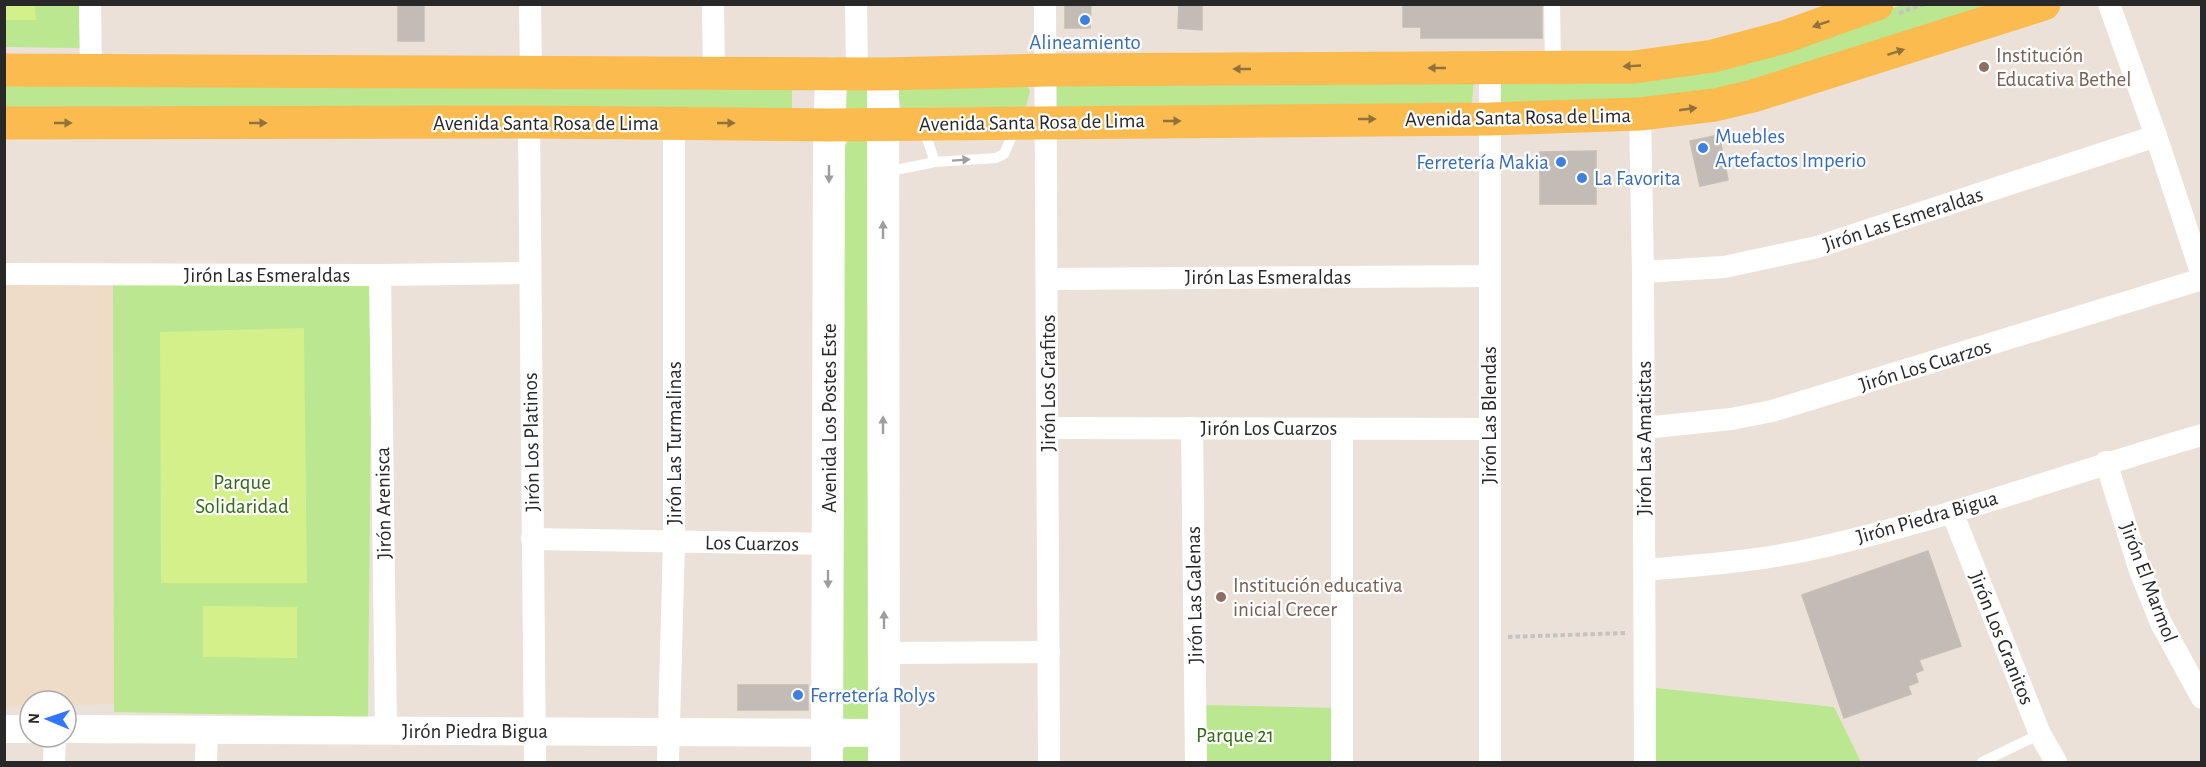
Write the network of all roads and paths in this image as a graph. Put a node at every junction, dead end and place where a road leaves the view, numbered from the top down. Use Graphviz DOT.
graph roads {
  1 [pos="90,4"];
  2 [pos="530,4"];
  3 [pos="713,4"];
  4 [pos="856,4"];
  5 [pos="1045,4"];
  6 [pos="1552,4"];
  7 [pos="1877,4"];
  8 [pos="2044,4"];
  9 [pos="2109,4"];
  10 [pos="1553,67"];
  11 [pos="1490,68"];
  12 [pos="4,70"];
  13 [pos="91,70"];
  14 [pos="1045,70"];
  15 [pos="531,72"];
  16 [pos="714,74"];
  17 [pos="857,74"];
  18 [pos="1640,114"];
  19 [pos="1490,119"];
  20 [pos="528,122"];
  21 [pos="1032,122"];
  22 [pos="4,123"];
  23 [pos="674,123"];
  24 [pos="922,123"];
  25 [pos="883,124"];
  26 [pos="830,125"];
  27 [pos="2156,136"];
  28 [pos="935,162"];
  29 [pos="883,172"];
  30 [pos="1643,272"];
  31 [pos="529,273"];
  32 [pos="4,274"];
  33 [pos="380,275"];
  34 [pos="1489,276"];
  35 [pos="2202,277"];
  36 [pos="1048,279"];
  37 [pos="1048,428"];
  38 [pos="1192,428"];
  39 [pos="1644,428"];
  40 [pos="1342,429"];
  41 [pos="1489,429"];
  42 [pos="2202,435"];
  43 [pos="2106,462"];
  44 [pos="1952,512"];
  45 [pos="532,539"];
  46 [pos="674,541"];
  47 [pos="829,544"];
  48 [pos="1645,570"];
  49 [pos="1645,633"];
  50 [pos="1490,637"];
  51 [pos="884,652"];
  52 [pos="1049,652"];
  53 [pos="2202,698"];
  54 [pos="78,729"];
  55 [pos="207,730"];
  56 [pos="536,730"];
  57 [pos="386,732"];
  58 [pos="668,732"];
  59 [pos="2040,734"];
  60 [pos="827,747"];
  61 [pos="884,748"];
  62 [pos="206,762"];
  63 [pos="535,762"];
  64 [pos="668,762"];
  65 [pos="1050,762"];
  66 [pos="1196,762"];
  67 [pos="1342,762"];
  68 [pos="1490,762"];
  69 [pos="1645,762"];
  70 [pos="1982,762"];
  71 [pos="2056,762"];
  1 -- 13 [label="street"];
  2 -- 15 [label="street"];
  3 -- 16 [label="street"];
  4 -- 17 [label="street"];
  5 -- 14 [label="street, Jirón Los Grafitos"];
  6 -- 10 [label="street"];
  7 -- 10 [label="main road, one-way"];
  18 -- 8 [label="main road, Avenida Santa Rosa de Lima, one-way"];
  9 -- 27 [label="street"];
  10 -- 11 [label="main road"];
  11 -- 14 [label="main road, one-way"];
  11 -- 19 [label="street, Jirón Las Blendas"];
  12 -- 13 [label="main road"];
  13 -- 15 [label="main road"];
  14 -- 17 [label="main road"];
  14 -- 21 [label="street, Jirón Los Grafitos"];
  15 -- 16 [label="main road"];
  16 -- 17 [label="main road"];
  17 -- 25 [label="main road"];
  17 -- 26 [label="main road, Avenida Los Postes Este"];
  18 -- 19 [label="main road, Avenida Santa Rosa de Lima"];
  18 -- 30 [label="street, Jirón Las Amatistas"];
  21 -- 19 [label="main road, Avenida Santa Rosa de Lima, one-way"];
  19 -- 34 [label="street, Jirón Las Blendas"];
  22 -- 20 [label="main road, Avenida Santa Rosa de Lima, one-way"];
  20 -- 23 [label="main road, Avenida Santa Rosa de Lima"];
  20 -- 31 [label="street, Jirón Los Platinos"];
  21 -- 24 [label="main road, Avenida Santa Rosa de Lima"];
  28 -- 21 [label="lane, one-way"];
  21 -- 36 [label="street, Jirón Los Grafitos"];
  23 -- 26 [label="main road, Avenida Santa Rosa de Lima, one-way"];
  23 -- 46 [label="street, Jirón Las Turmalinas"];
  24 -- 25 [label="main road, Avenida Santa Rosa de Lima"];
  24 -- 28 [label="lane"];
  25 -- 26 [label="main road, Avenida Santa Rosa de Lima"];
  25 -- 29 [label="main road"];
  26 -- 47 [label="main road, Avenida Los Postes Este, one-way"];
  27 -- 30 [label="street, Jirón Las Esmeraldas"];
  27 -- 35 [label="street"];
  28 -- 29 [label="lane"];
  51 -- 29 [label="main road, one-way"];
  30 -- 39 [label="street, Jirón Las Amatistas"];
  31 -- 33 [label="street, Jirón Las Esmeraldas"];
  31 -- 45 [label="street, Jirón Los Platinos"];
  32 -- 33 [label="street, Jirón Las Esmeraldas"];
  33 -- 57 [label="street, Jirón Arenisca"];
  34 -- 36 [label="street, Jirón Las Esmeraldas"];
  34 -- 41 [label="street, Jirón Las Blendas"];
  35 -- 39 [label="street, Jirón Los Cuarzos"];
  36 -- 37 [label="street, Jirón Los Grafitos"];
  37 -- 38 [label="street, Jirón Los Cuarzos"];
  37 -- 52 [label="street, Jirón Los Grafitos"];
  38 -- 40 [label="street, Jirón Los Cuarzos"];
  38 -- 66 [label="street, Jirón Las Galenas"];
  39 -- 48 [label="street, Jirón Las Amatistas"];
  40 -- 41 [label="street, Jirón Los Cuarzos"];
  40 -- 67 [label="street"];
  41 -- 50 [label="street, Jirón Las Blendas"];
  42 -- 43 [label="street, Jirón Piedra Bigua"];
  43 -- 44 [label="street, Jirón Piedra Bigua"];
  43 -- 53 [label="street, Jirón El Marmol"];
  44 -- 48 [label="street, Jirón Piedra Bigua"];
  44 -- 59 [label="street, Jirón Los Granitos"];
  45 -- 46 [label="street, Los Cuarzos"];
  45 -- 56 [label="street, Jirón Los Platinos"];
  46 -- 47 [label="street, Los Cuarzos"];
  46 -- 58 [label="street, Jirón Las Turmalinas"];
  47 -- 60 [label="main road, Avenida Los Postes Este, one-way"];
  48 -- 49 [label="street, Jirón Las Amatistas"];
  49 -- 50 [label="path"];
  49 -- 69 [label="street, Jirón Las Amatistas"];
  50 -- 68 [label="street, Jirón Las Blendas"];
  51 -- 52 [label="street"];
  51 -- 61 [label="main road"];
  52 -- 65 [label="street, Jirón Los Grafitos"];
  54 -- 55 [label="street, Jirón Piedra Bigua"];
  55 -- 57 [label="street, Jirón Piedra Bigua"];
  55 -- 62 [label="street"];
  56 -- 57 [label="street, Jirón Piedra Bigua"];
  56 -- 58 [label="street, Jirón Piedra Bigua"];
  56 -- 63 [label="street, Jirón Los Platinos"];
  58 -- 60 [label="street, Jirón Piedra Bigua"];
  58 -- 64 [label="street, Jirón Las Turmalinas"];
  59 -- 70 [label="lane"];
  59 -- 71 [label="street, Jirón Los Granitos"];
  60 -- 61 [label="street, Jirón Piedra Bigua"];
}
